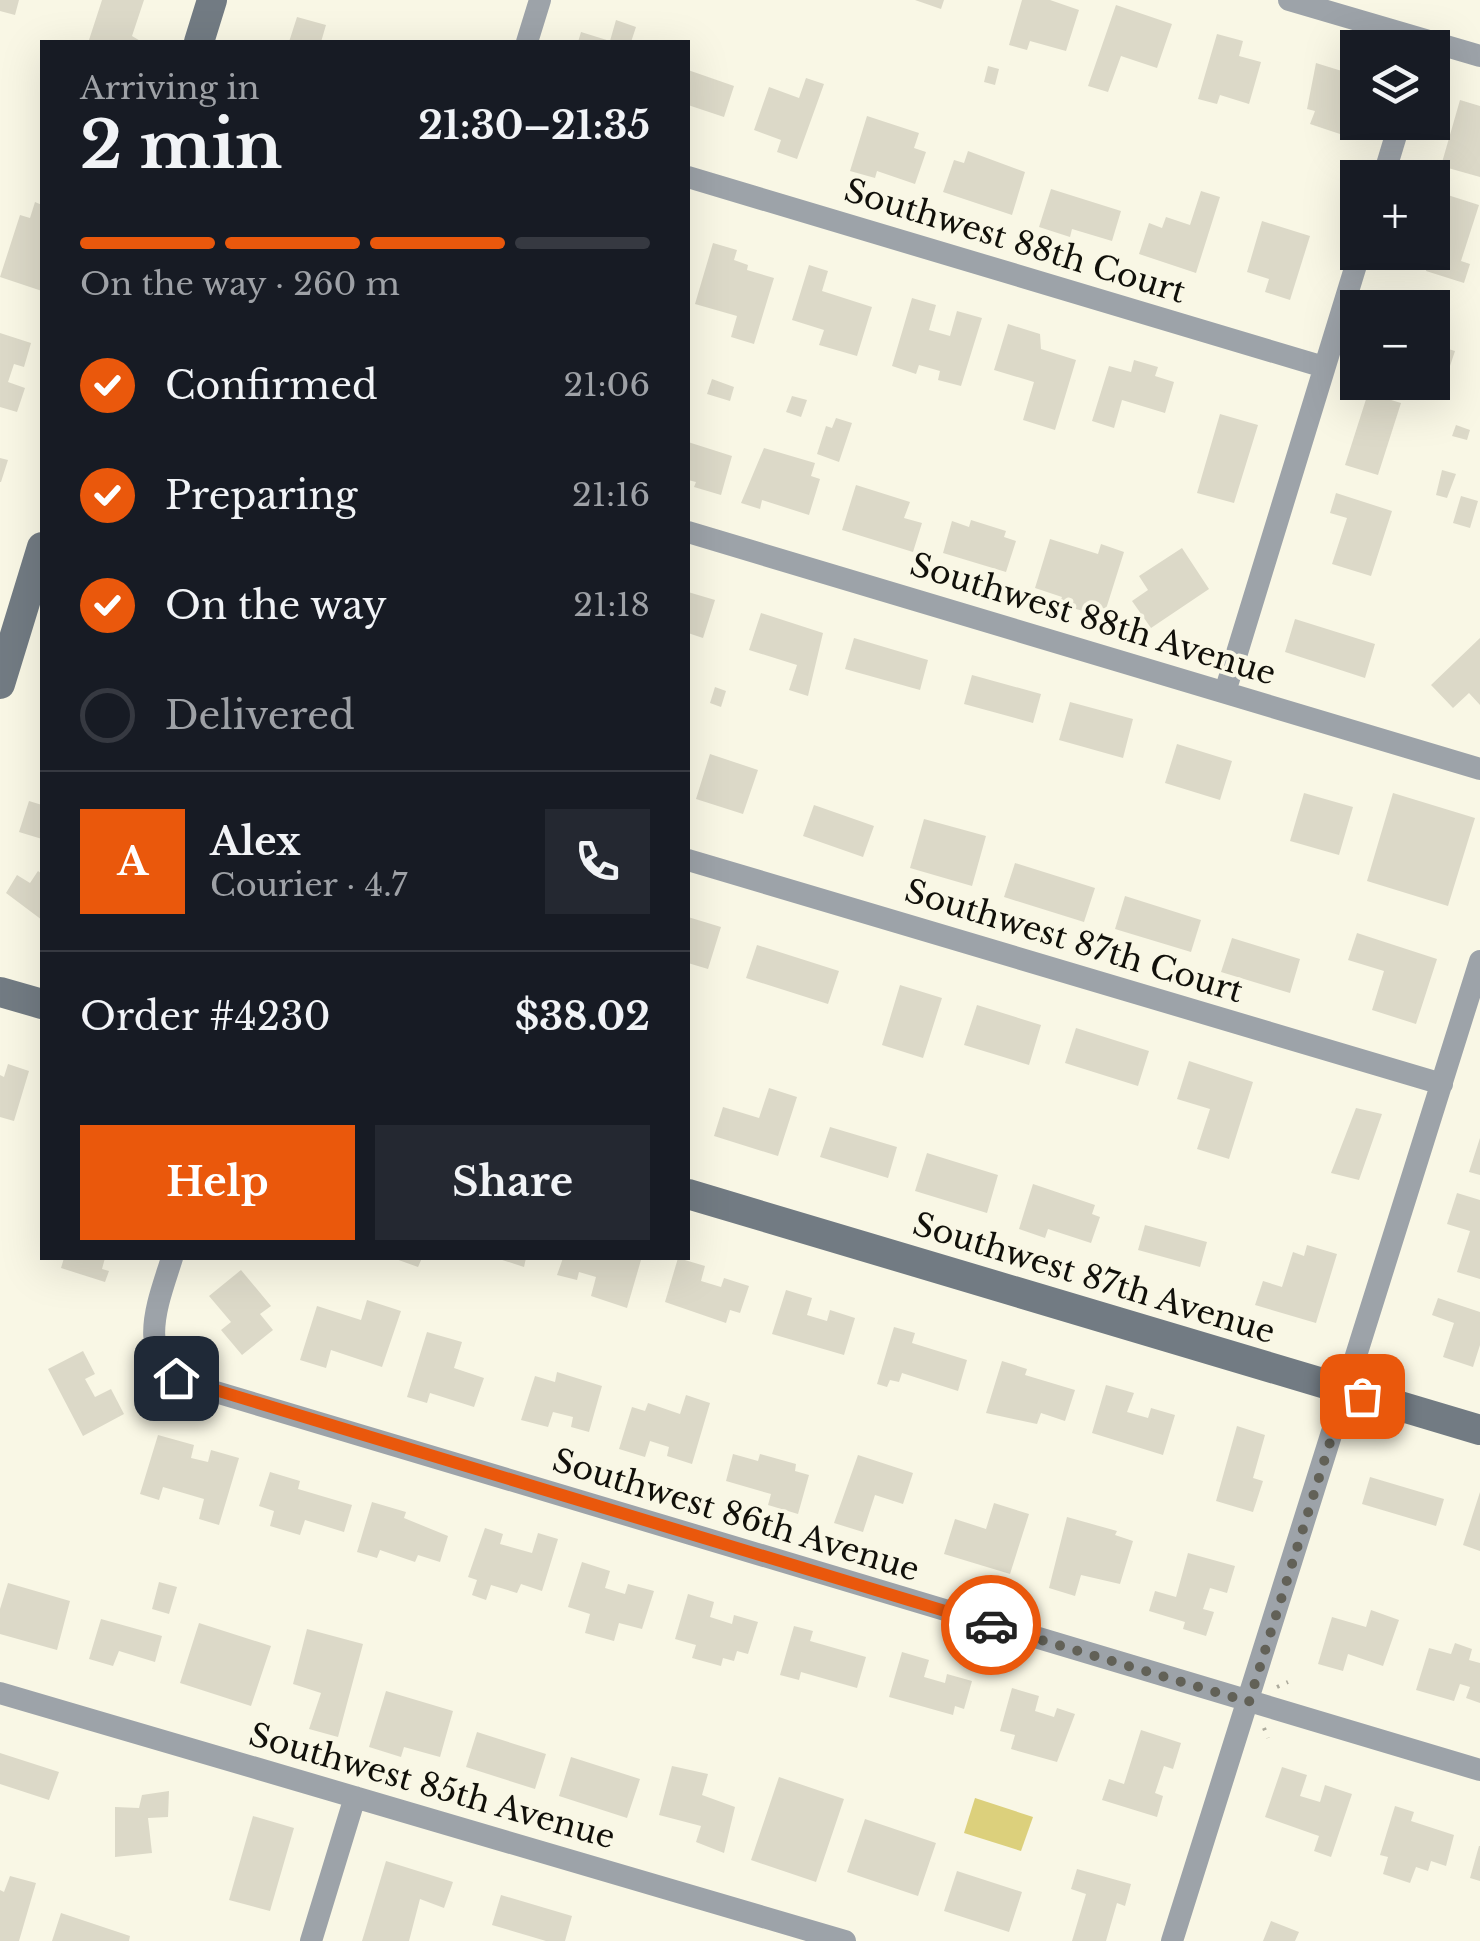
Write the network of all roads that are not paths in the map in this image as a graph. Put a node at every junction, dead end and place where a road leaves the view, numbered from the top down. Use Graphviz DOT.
graph roads {
  1 [pos="212,0"];
  2 [pos="540,0"];
  3 [pos="1289,0"];
  4 [pos="1330,6"];
  5 [pos="1389,30"];
  6 [pos="200,40"];
  7 [pos="528,40"];
  8 [pos="1450,50"];
  9 [pos="1480,56"];
  10 [pos="690,178"];
  11 [pos="1354,270"];
  12 [pos="1324,367"];
  13 [pos="690,533"];
  14 [pos="40,554"];
  15 [pos="0,684"];
  16 [pos="1225,692"];
  17 [pos="1480,768"];
  18 [pos="690,861"];
  19 [pos="1480,962"];
  20 [pos="0,992"];
  21 [pos="40,1003"];
  22 [pos="1442,1084"];
  23 [pos="690,1195"];
  24 [pos="171,1260"];
  25 [pos="1346,1391"];
  26 [pos="1480,1430"];
  27 [pos="0,1693"];
  28 [pos="1249,1702"];
  29 [pos="1480,1770"];
  30 [pos="356,1797"];
  31 [pos="311,1941"];
  32 [pos="845,1941"];
  33 [pos="1172,1941"];
  1 -- 6 [label="street"];
  2 -- 7 [label="street"];
  3 -- 4 [label="street"];
  4 -- 5 [label="street"];
  8 -- 9 [label="street"];
  10 -- 12 [label="street, Southwest 88th Court"];
  11 -- 12 [label="street"];
  12 -- 16 [label="street"];
  13 -- 16 [label="street, Southwest 88th Avenue"];
  14 -- 15 [label="street"];
  16 -- 17 [label="street, Southwest 88th Avenue"];
  18 -- 22 [label="street, Southwest 87th Court"];
  19 -- 22 [label="street"];
  20 -- 21 [label="street"];
  22 -- 25 [label="street"];
  23 -- 25 [label="street, Southwest 87th Avenue"];
  24 -- 28 [label="street, Southwest 86th Avenue"];
  25 -- 26 [label="street, Southwest 87th Avenue"];
  25 -- 28 [label="street"];
  27 -- 30 [label="street, Southwest 85th Avenue"];
  28 -- 29 [label="street, Southwest 86th Avenue"];
  28 -- 33 [label="street"];
  30 -- 31 [label="street"];
  30 -- 32 [label="street, Southwest 85th Avenue"];
}
